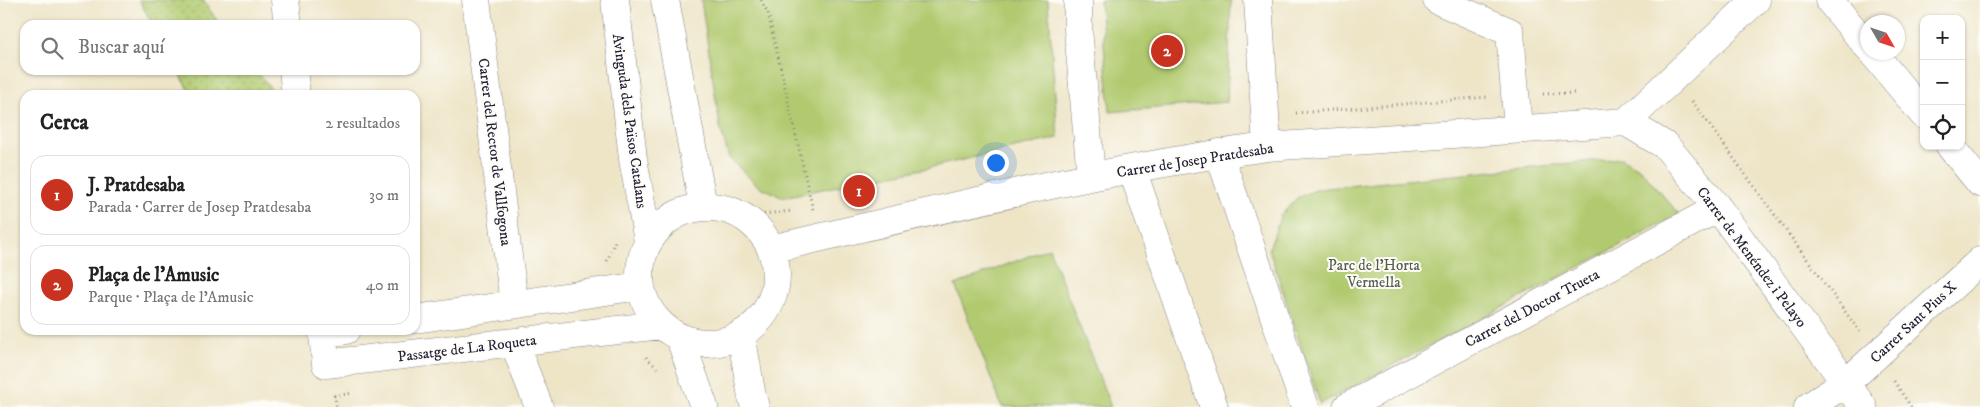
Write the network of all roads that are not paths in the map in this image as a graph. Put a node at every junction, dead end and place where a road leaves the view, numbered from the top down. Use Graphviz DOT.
graph roads {
  1 [pos="285,0"];
  2 [pos="476,0"];
  3 [pos="615,0"];
  4 [pos="665,0"];
  5 [pos="1078,0"];
  6 [pos="1258,0"];
  7 [pos="1437,0"];
  8 [pos="1756,0"];
  9 [pos="1829,0"];
  10 [pos="287,20"];
  11 [pos="1860,37"];
  12 [pos="1879,60"];
  13 [pos="294,75"];
  14 [pos="295,90"];
  15 [pos="1920,109"];
  16 [pos="1626,122"];
  17 [pos="1518,129"];
  18 [pos="1268,147"];
  19 [pos="1953,150"];
  20 [pos="1219,153"];
  21 [pos="1132,169"];
  22 [pos="1091,176"];
  23 [pos="1980,182"];
  24 [pos="703,206"];
  25 [pos="1718,208"];
  26 [pos="648,241"];
  27 [pos="771,249"];
  28 [pos="1980,261"];
  29 [pos="640,286"];
  30 [pos="514,304"];
  31 [pos="420,319"];
  32 [pos="671,331"];
  33 [pos="742,334"];
  34 [pos="330,335"];
  35 [pos="514,343"];
  36 [pos="1846,383"];
  37 [pos="539,407"];
  38 [pos="704,407"];
  39 [pos="755,407"];
  40 [pos="1214,407"];
  41 [pos="1304,407"];
  42 [pos="1347,407"];
  43 [pos="1808,407"];
  44 [pos="1863,407"];
  1 -- 10 [label="street"];
  2 -- 30 [label="street, Carrer del Rector de Vallfogona"];
  3 -- 26 [label="street, Avinguda dels Països Catalans"];
  4 -- 24 [label="street"];
  5 -- 22 [label="street"];
  6 -- 18 [label="street"];
  7 -- 17 [label="street"];
  8 -- 16 [label="street"];
  9 -- 11 [label="street"];
  12 -- 15 [label="street"];
  13 -- 14 [label="street"];
  16 -- 17 [label="street, Carrer de Josep Pratdesaba"];
  16 -- 25 [label="street, Carrer de Menéndez i Pelayo"];
  17 -- 18 [label="street, Carrer de Josep Pratdesaba"];
  18 -- 20 [label="street, Carrer de Josep Pratdesaba"];
  19 -- 23 [label="street"];
  20 -- 21 [label="street, Carrer de Josep Pratdesaba"];
  20 -- 41 [label="street"];
  21 -- 22 [label="street, Carrer de Josep Pratdesaba"];
  21 -- 40 [label="street"];
  22 -- 27 [label="street, Carrer de Josep Pratdesaba"];
  24 -- 26 [label="street"];
  24 -- 27 [label="street"];
  25 -- 36 [label="street, Carrer de Menéndez i Pelayo"];
  25 -- 42 [label="street, Carrer del Doctor Trueta"];
  26 -- 29 [label="street"];
  27 -- 33 [label="street"];
  28 -- 36 [label="street, Carrer Sant Pius X"];
  29 -- 30 [label="street"];
  29 -- 32 [label="street"];
  30 -- 31 [label="street"];
  32 -- 33 [label="street"];
  32 -- 35 [label="street, Passatge de La Roqueta"];
  32 -- 38 [label="street"];
  33 -- 39 [label="street"];
  34 -- 35 [label="street, Passatge de La Roqueta"];
  35 -- 37 [label="street"];
  36 -- 43 [label="street, Carrer Sant Pius X"];
  36 -- 44 [label="street, Carrer de Menéndez i Pelayo"];
}
